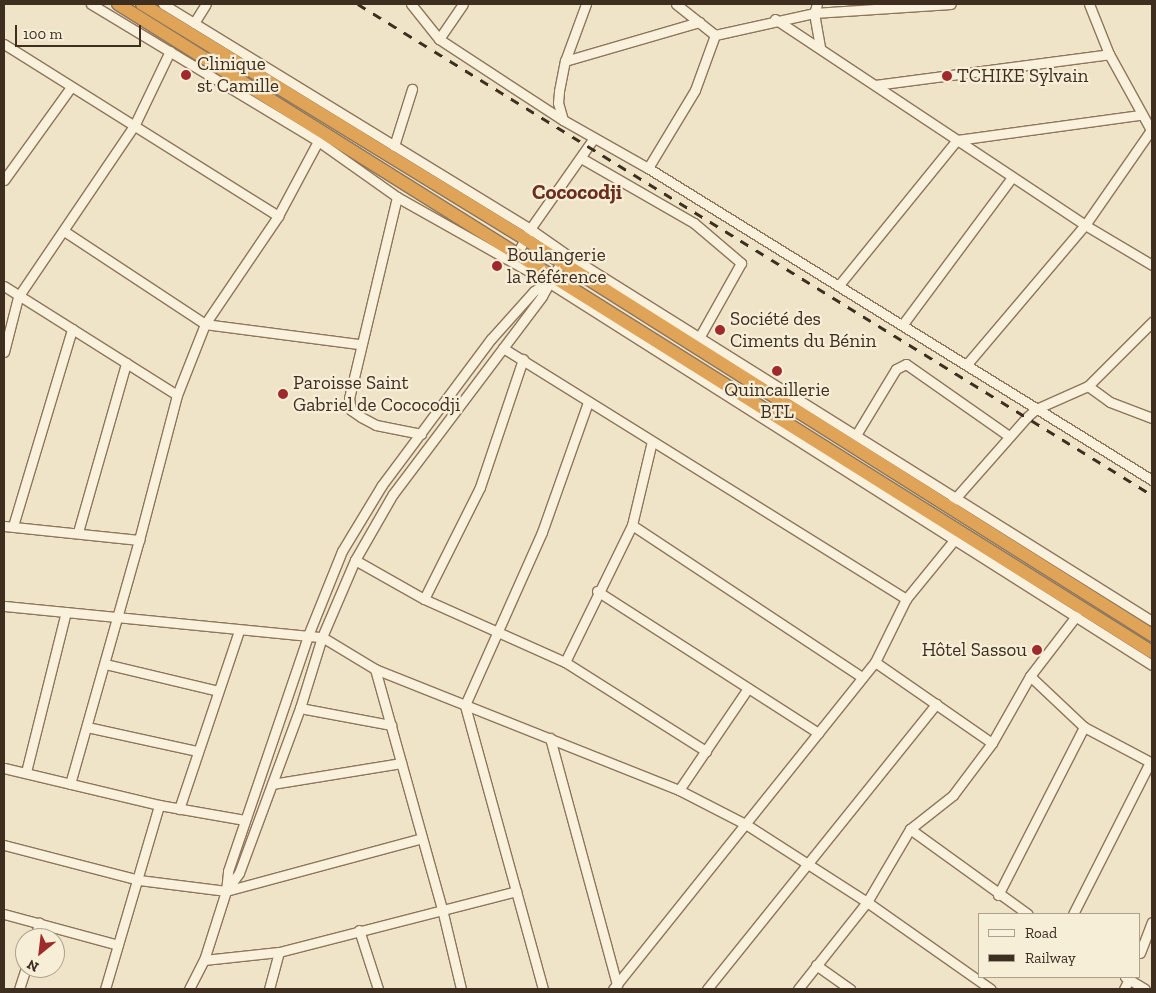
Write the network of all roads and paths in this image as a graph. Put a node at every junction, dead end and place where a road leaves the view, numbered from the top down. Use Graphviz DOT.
graph roads {
  1 [pos="91,4"];
  2 [pos="118,4"];
  3 [pos="142,4"];
  4 [pos="163,4"];
  5 [pos="206,4"];
  6 [pos="411,4"];
  7 [pos="463,4"];
  8 [pos="586,4"];
  9 [pos="676,4"];
  10 [pos="951,4"];
  11 [pos="1088,4"];
  12 [pos="815,8"];
  13 [pos="775,19"];
  14 [pos="699,22"];
  15 [pos="194,23"];
  16 [pos="715,35"];
  17 [pos="439,39"];
  18 [pos="4,46"];
  19 [pos="820,48"];
  20 [pos="170,51"];
  21 [pos="1110,54"];
  22 [pos="565,61"];
  23 [pos="875,85"];
  24 [pos="71,87"];
  25 [pos="412,89"];
  26 [pos="1140,115"];
  27 [pos="563,120"];
  28 [pos="135,124"];
  29 [pos="1152,131"];
  30 [pos="594,138"];
  31 [pos="957,140"];
  32 [pos="318,141"];
  33 [pos="394,146"];
  34 [pos="581,158"];
  35 [pos="648,168"];
  36 [pos="1012,177"];
  37 [pos="4,180"];
  38 [pos="397,197"];
  39 [pos="278,216"];
  40 [pos="1084,225"];
  41 [pos="64,231"];
  42 [pos="528,234"];
  43 [pos="518,252"];
  44 [pos="563,258"];
  45 [pos="1152,265"];
  46 [pos="551,279"];
  47 [pos="839,285"];
  48 [pos="4,286"];
  49 [pos="18,297"];
  50 [pos="1152,322"];
  51 [pos="204,324"];
  52 [pos="903,324"];
  53 [pos="72,329"];
  54 [pos="700,336"];
  55 [pos="360,344"];
  56 [pos="503,348"];
  57 [pos="4,352"];
  58 [pos="523,359"];
  59 [pos="126,363"];
  60 [pos="967,364"];
  61 [pos="1088,386"];
  62 [pos="177,395"];
  63 [pos="588,402"];
  64 [pos="1036,409"];
  65 [pos="1152,418"];
  66 [pos="421,434"];
  67 [pos="856,435"];
  68 [pos="1009,436"];
  69 [pos="652,441"];
  70 [pos="1152,480"];
  71 [pos="952,502"];
  72 [pos="632,525"];
  73 [pos="8,526"];
  74 [pos="78,532"];
  75 [pos="955,539"];
  76 [pos="139,540"];
  77 [pos="355,560"];
  78 [pos="597,591"];
  79 [pos="424,599"];
  80 [pos="906,600"];
  81 [pos="4,606"];
  82 [pos="66,612"];
  83 [pos="1076,616"];
  84 [pos="119,617"];
  85 [pos="1152,620"];
  86 [pos="239,630"];
  87 [pos="498,632"];
  88 [pos="310,633"];
  89 [pos="1152,635"];
  90 [pos="322,637"];
  91 [pos="1152,652"];
  92 [pos="565,662"];
  93 [pos="875,662"];
  94 [pos="105,664"];
  95 [pos="1152,665"];
  96 [pos="375,669"];
  97 [pos="1030,676"];
  98 [pos="862,677"];
  99 [pos="748,688"];
  100 [pos="218,691"];
  101 [pos="936,704"];
  102 [pos="465,705"];
  103 [pos="300,708"];
  104 [pos="391,725"];
  105 [pos="87,727"];
  106 [pos="1084,727"];
  107 [pos="818,733"];
  108 [pos="550,738"];
  109 [pos="992,743"];
  110 [pos="197,750"];
  111 [pos="706,751"];
  112 [pos="1151,762"];
  113 [pos="401,763"];
  114 [pos="4,768"];
  115 [pos="26,772"];
  116 [pos="70,784"];
  117 [pos="272,784"];
  118 [pos="680,790"];
  119 [pos="159,805"];
  120 [pos="179,809"];
  121 [pos="245,820"];
  122 [pos="747,825"];
  123 [pos="910,829"];
  124 [pos="422,838"];
  125 [pos="4,845"];
  126 [pos="809,864"];
  127 [pos="139,880"];
  128 [pos="226,891"];
  129 [pos="516,891"];
  130 [pos="998,895"];
  131 [pos="867,902"];
  132 [pos="442,909"];
  133 [pos="1026,913"];
  134 [pos="1074,913"];
  135 [pos="4,914"];
  136 [pos="1152,922"];
  137 [pos="39,923"];
  138 [pos="38,928"];
  139 [pos="360,930"];
  140 [pos="118,945"];
  141 [pos="1141,950"];
  142 [pos="279,952"];
  143 [pos="204,960"];
  144 [pos="816,965"];
  145 [pos="1128,978"];
  146 [pos="615,987"];
  147 [pos="105,989"];
  148 [pos="189,989"];
  149 [pos="269,989"];
  150 [pos="378,989"];
  151 [pos="461,989"];
  152 [pos="543,989"];
  153 [pos="707,989"];
  154 [pos="798,989"];
  155 [pos="850,989"];
  156 [pos="991,989"];
  157 [pos="1124,989"];
  158 [pos="1145,989"];
  1 -- 20 [label="street"];
  2 -- 43 [label="highway"];
  3 -- 42 [label="highway"];
  4 -- 15 [label="street"];
  5 -- 15 [label="street"];
  6 -- 17 [label="street"];
  7 -- 17 [label="street"];
  8 -- 22 [label="street"];
  9 -- 14 [label="street"];
  10 -- 12 [label="street"];
  11 -- 21 [label="street"];
  12 -- 13 [label="street"];
  12 -- 19 [label="street"];
  13 -- 16 [label="street"];
  13 -- 19 [label="street"];
  14 -- 16 [label="street"];
  14 -- 22 [label="street"];
  15 -- 33 [label="street"];
  16 -- 35 [label="street"];
  17 -- 27 [label="street"];
  18 -- 24 [label="street"];
  19 -- 23 [label="street"];
  20 -- 28 [label="street"];
  20 -- 32 [label="street"];
  21 -- 23 [label="street"];
  21 -- 26 [label="street"];
  22 -- 27 [label="street"];
  23 -- 31 [label="street"];
  24 -- 28 [label="street"];
  24 -- 37 [label="street"];
  25 -- 33 [label="street"];
  26 -- 29 [label="street"];
  26 -- 31 [label="street"];
  27 -- 30 [label="street"];
  28 -- 39 [label="street"];
  28 -- 41 [label="street"];
  29 -- 40 [label="street"];
  30 -- 34 [label="street"];
  30 -- 35 [label="street"];
  31 -- 36 [label="street"];
  31 -- 47 [label="street"];
  32 -- 38 [label="street"];
  32 -- 39 [label="street"];
  33 -- 42 [label="street"];
  34 -- 42 [label="street"];
  34 -- 54 [label="street"];
  35 -- 47 [label="street"];
  36 -- 40 [label="street"];
  36 -- 52 [label="street"];
  38 -- 46 [label="street"];
  38 -- 55 [label="street"];
  39 -- 51 [label="street"];
  40 -- 45 [label="street"];
  40 -- 60 [label="street"];
  41 -- 49 [label="street"];
  41 -- 51 [label="street"];
  42 -- 43 [label="street"];
  42 -- 44 [label="highway"];
  43 -- 46 [label="highway"];
  44 -- 46 [label="street"];
  44 -- 54 [label="street"];
  44 -- 71 [label="highway"];
  46 -- 56 [label="street"];
  46 -- 66 [label="street"];
  46 -- 75 [label="street"];
  46 -- 91 [label="highway"];
  47 -- 52 [label="street"];
  48 -- 49 [label="street"];
  49 -- 53 [label="street"];
  49 -- 57 [label="street"];
  50 -- 61 [label="street"];
  51 -- 55 [label="street"];
  51 -- 62 [label="street"];
  52 -- 60 [label="street"];
  53 -- 59 [label="street"];
  53 -- 73 [label="street"];
  54 -- 67 [label="street"];
  55 -- 66 [label="street"];
  56 -- 58 [label="street"];
  56 -- 77 [label="street"];
  58 -- 63 [label="street"];
  58 -- 79 [label="street"];
  59 -- 62 [label="street"];
  59 -- 74 [label="street"];
  60 -- 64 [label="street"];
  61 -- 64 [label="street"];
  61 -- 65 [label="street"];
  62 -- 76 [label="street"];
  63 -- 69 [label="street"];
  63 -- 87 [label="street"];
  64 -- 68 [label="street"];
  64 -- 70 [label="street"];
  66 -- 88 [label="street"];
  67 -- 68 [label="street"];
  67 -- 71 [label="street"];
  68 -- 71 [label="street"];
  69 -- 72 [label="street"];
  69 -- 80 [label="street"];
  71 -- 85 [label="street"];
  71 -- 89 [label="highway"];
  72 -- 78 [label="street"];
  72 -- 98 [label="street"];
  73 -- 74 [label="street"];
  74 -- 76 [label="street"];
  75 -- 80 [label="street"];
  75 -- 83 [label="street"];
  76 -- 84 [label="street"];
  77 -- 79 [label="street"];
  77 -- 90 [label="street"];
  78 -- 92 [label="street"];
  78 -- 99 [label="street"];
  79 -- 87 [label="street"];
  80 -- 93 [label="street"];
  81 -- 82 [label="street"];
  82 -- 84 [label="street"];
  82 -- 115 [label="street"];
  83 -- 95 [label="street"];
  83 -- 97 [label="street"];
  84 -- 86 [label="street"];
  84 -- 94 [label="street"];
  86 -- 88 [label="street"];
  86 -- 100 [label="street"];
  87 -- 92 [label="street"];
  87 -- 102 [label="street"];
  88 -- 90 [label="street"];
  88 -- 121 [label="street"];
  90 -- 96 [label="street"];
  90 -- 103 [label="street"];
  92 -- 111 [label="street"];
  93 -- 98 [label="street"];
  93 -- 101 [label="street"];
  94 -- 100 [label="street"];
  94 -- 105 [label="street"];
  96 -- 102 [label="street"];
  96 -- 104 [label="street"];
  97 -- 106 [label="street"];
  97 -- 109 [label="street"];
  98 -- 107 [label="street"];
  99 -- 107 [label="street"];
  99 -- 111 [label="street"];
  100 -- 110 [label="street"];
  101 -- 109 [label="street"];
  101 -- 126 [label="street"];
  102 -- 108 [label="street"];
  102 -- 129 [label="street"];
  103 -- 104 [label="street"];
  103 -- 117 [label="street"];
  104 -- 113 [label="street"];
  105 -- 110 [label="street"];
  105 -- 116 [label="street"];
  106 -- 112 [label="street"];
  106 -- 130 [label="street"];
  107 -- 122 [label="street"];
  108 -- 118 [label="street"];
  108 -- 146 [label="street"];
  109 -- 123 [label="street"];
  110 -- 120 [label="street"];
  111 -- 118 [label="street"];
  112 -- 134 [label="street"];
  113 -- 117 [label="street"];
  113 -- 124 [label="street"];
  114 -- 115 [label="street"];
  115 -- 116 [label="street"];
  116 -- 119 [label="street"];
  117 -- 128 [label="street"];
  118 -- 122 [label="street"];
  119 -- 120 [label="street"];
  119 -- 127 [label="street"];
  120 -- 121 [label="street"];
  121 -- 128 [label="street"];
  122 -- 126 [label="street"];
  122 -- 146 [label="street"];
  123 -- 130 [label="street"];
  123 -- 131 [label="street"];
  124 -- 128 [label="street"];
  124 -- 132 [label="street"];
  125 -- 127 [label="street"];
  126 -- 131 [label="street"];
  126 -- 153 [label="street"];
  127 -- 128 [label="street"];
  127 -- 140 [label="street"];
  128 -- 143 [label="street"];
  129 -- 132 [label="street"];
  129 -- 152 [label="street"];
  130 -- 133 [label="street"];
  131 -- 144 [label="street"];
  131 -- 156 [label="street"];
  132 -- 139 [label="street"];
  132 -- 151 [label="street"];
  135 -- 137 [label="street"];
  136 -- 141 [label="street"];
  137 -- 138 [label="street"];
  137 -- 140 [label="street"];
  139 -- 142 [label="street"];
  139 -- 150 [label="street"];
  140 -- 147 [label="street"];
  142 -- 143 [label="street"];
  142 -- 149 [label="street"];
  143 -- 148 [label="street"];
  144 -- 154 [label="street"];
  144 -- 155 [label="street"];
  145 -- 157 [label="street"];
  145 -- 158 [label="street"];
}
